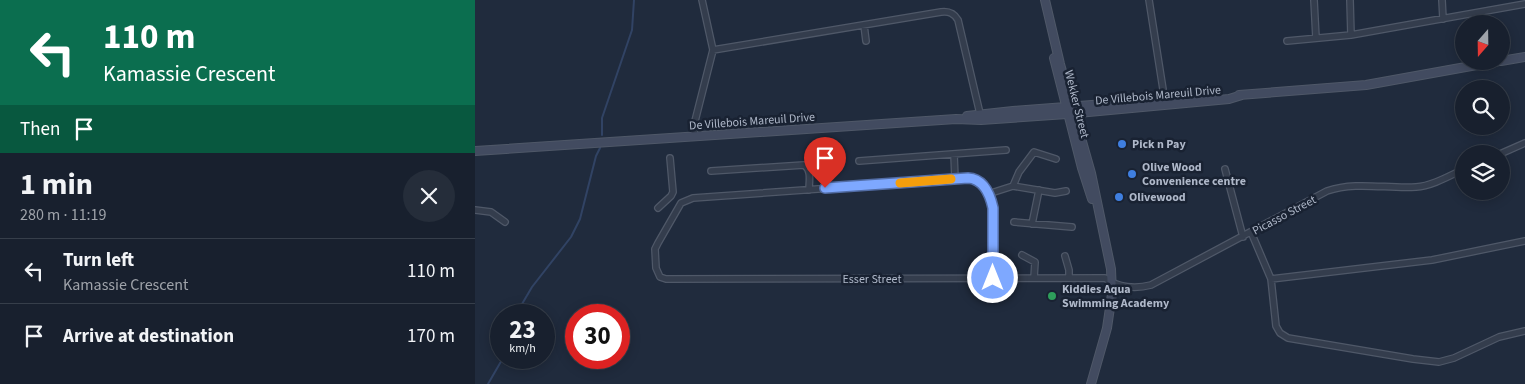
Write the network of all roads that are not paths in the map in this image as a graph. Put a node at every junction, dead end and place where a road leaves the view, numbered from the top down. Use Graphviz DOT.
graph roads {
  1 [pos="702,0"];
  2 [pos="1040,0"];
  3 [pos="1045,0"];
  4 [pos="1149,0"];
  5 [pos="1314,0"];
  6 [pos="1350,0"];
  7 [pos="1442,0"];
  8 [pos="1525,4"];
  9 [pos="1443,18"];
  10 [pos="864,25"];
  11 [pos="1351,35"];
  12 [pos="1316,38"];
  13 [pos="866,41"];
  14 [pos="1287,41"];
  15 [pos="713,50"];
  16 [pos="1525,57"];
  17 [pos="1510,59"];
  18 [pos="1455,69"];
  19 [pos="1165,102"];
  20 [pos="1070,111"];
  21 [pos="981,117"];
  22 [pos="694,137"];
  23 [pos="1525,143"];
  24 [pos="551,146"];
  25 [pos="1006,150"];
  26 [pos="1510,150"];
  27 [pos="475,151"];
  28 [pos="953,154"];
  29 [pos="475,155"];
  30 [pos="670,158"];
  31 [pos="1056,159"];
  32 [pos="859,161"];
  33 [pos="1225,169"];
  34 [pos="711,171"];
  35 [pos="1455,173"];
  36 [pos="955,179"];
  37 [pos="1013,186"];
  38 [pos="809,190"];
  39 [pos="1039,190"];
  40 [pos="1066,191"];
  41 [pos="988,194"];
  42 [pos="671,196"];
  43 [pos="681,203"];
  44 [pos="658,208"];
  45 [pos="475,210"];
  46 [pos="505,222"];
  47 [pos="1014,222"];
  48 [pos="1032,224"];
  49 [pos="1072,227"];
  50 [pos="1251,232"];
  51 [pos="1243,237"];
  52 [pos="1525,241"];
  53 [pos="1022,255"];
  54 [pos="1065,256"];
  55 [pos="993,278"];
  56 [pos="1034,278"];
  57 [pos="1069,278"];
  58 [pos="1271,279"];
  59 [pos="1112,283"];
  60 [pos="1525,331"];
  61 [pos="1091,384"];
  1 -- 15 [label="street"];
  2 -- 20 [label="main road, Wekker Street"];
  3 -- 20 [label="main road, Wekker Street"];
  4 -- 19 [label="street"];
  5 -- 12 [label="street"];
  6 -- 11 [label="street"];
  7 -- 9 [label="street"];
  8 -- 9 [label="street"];
  9 -- 11 [label="street"];
  10 -- 13 [label="street"];
  10 -- 15 [label="street"];
  10 -- 21 [label="street"];
  11 -- 12 [label="street"];
  12 -- 14 [label="street"];
  15 -- 22 [label="street"];
  16 -- 17 [label="main road, De Villebois Mareuil Drive"];
  18 -- 19 [label="main road, De Villebois Mareuil Drive"];
  19 -- 20 [label="main road, De Villebois Mareuil Drive"];
  20 -- 21 [label="main road, De Villebois Mareuil Drive"];
  20 -- 59 [label="main road, Wekker Street"];
  21 -- 22 [label="main road, De Villebois Mareuil Drive"];
  22 -- 24 [label="main road, De Villebois Mareuil Drive"];
  23 -- 26 [label="street"];
  24 -- 27 [label="main road, De Villebois Mareuil Drive"];
  24 -- 29 [label="main road, De Villebois Mareuil Drive"];
  25 -- 28 [label="street"];
  28 -- 32 [label="street"];
  28 -- 36 [label="street"];
  30 -- 42 [label="street"];
  31 -- 37 [label="street"];
  33 -- 51 [label="street"];
  34 -- 38 [label="street"];
  35 -- 50 [label="street, Picasso Street"];
  36 -- 38 [label="street"];
  36 -- 41 [label="street"];
  37 -- 39 [label="street"];
  37 -- 41 [label="street"];
  38 -- 43 [label="street"];
  39 -- 40 [label="street"];
  39 -- 48 [label="street"];
  41 -- 55 [label="street"];
  42 -- 43 [label="street"];
  42 -- 44 [label="street"];
  43 -- 55 [label="street, Esser Street"];
  45 -- 46 [label="street"];
  47 -- 48 [label="street"];
  48 -- 49 [label="street"];
  50 -- 51 [label="street, Picasso Street"];
  50 -- 58 [label="street"];
  51 -- 59 [label="street, Picasso Street"];
  52 -- 58 [label="street"];
  53 -- 56 [label="street"];
  54 -- 57 [label="street"];
  55 -- 56 [label="street, Esser Street"];
  56 -- 57 [label="street, Esser Street"];
  57 -- 59 [label="street, Esser Street"];
  58 -- 60 [label="street"];
  59 -- 61 [label="main road, Wekker Street"];
}
